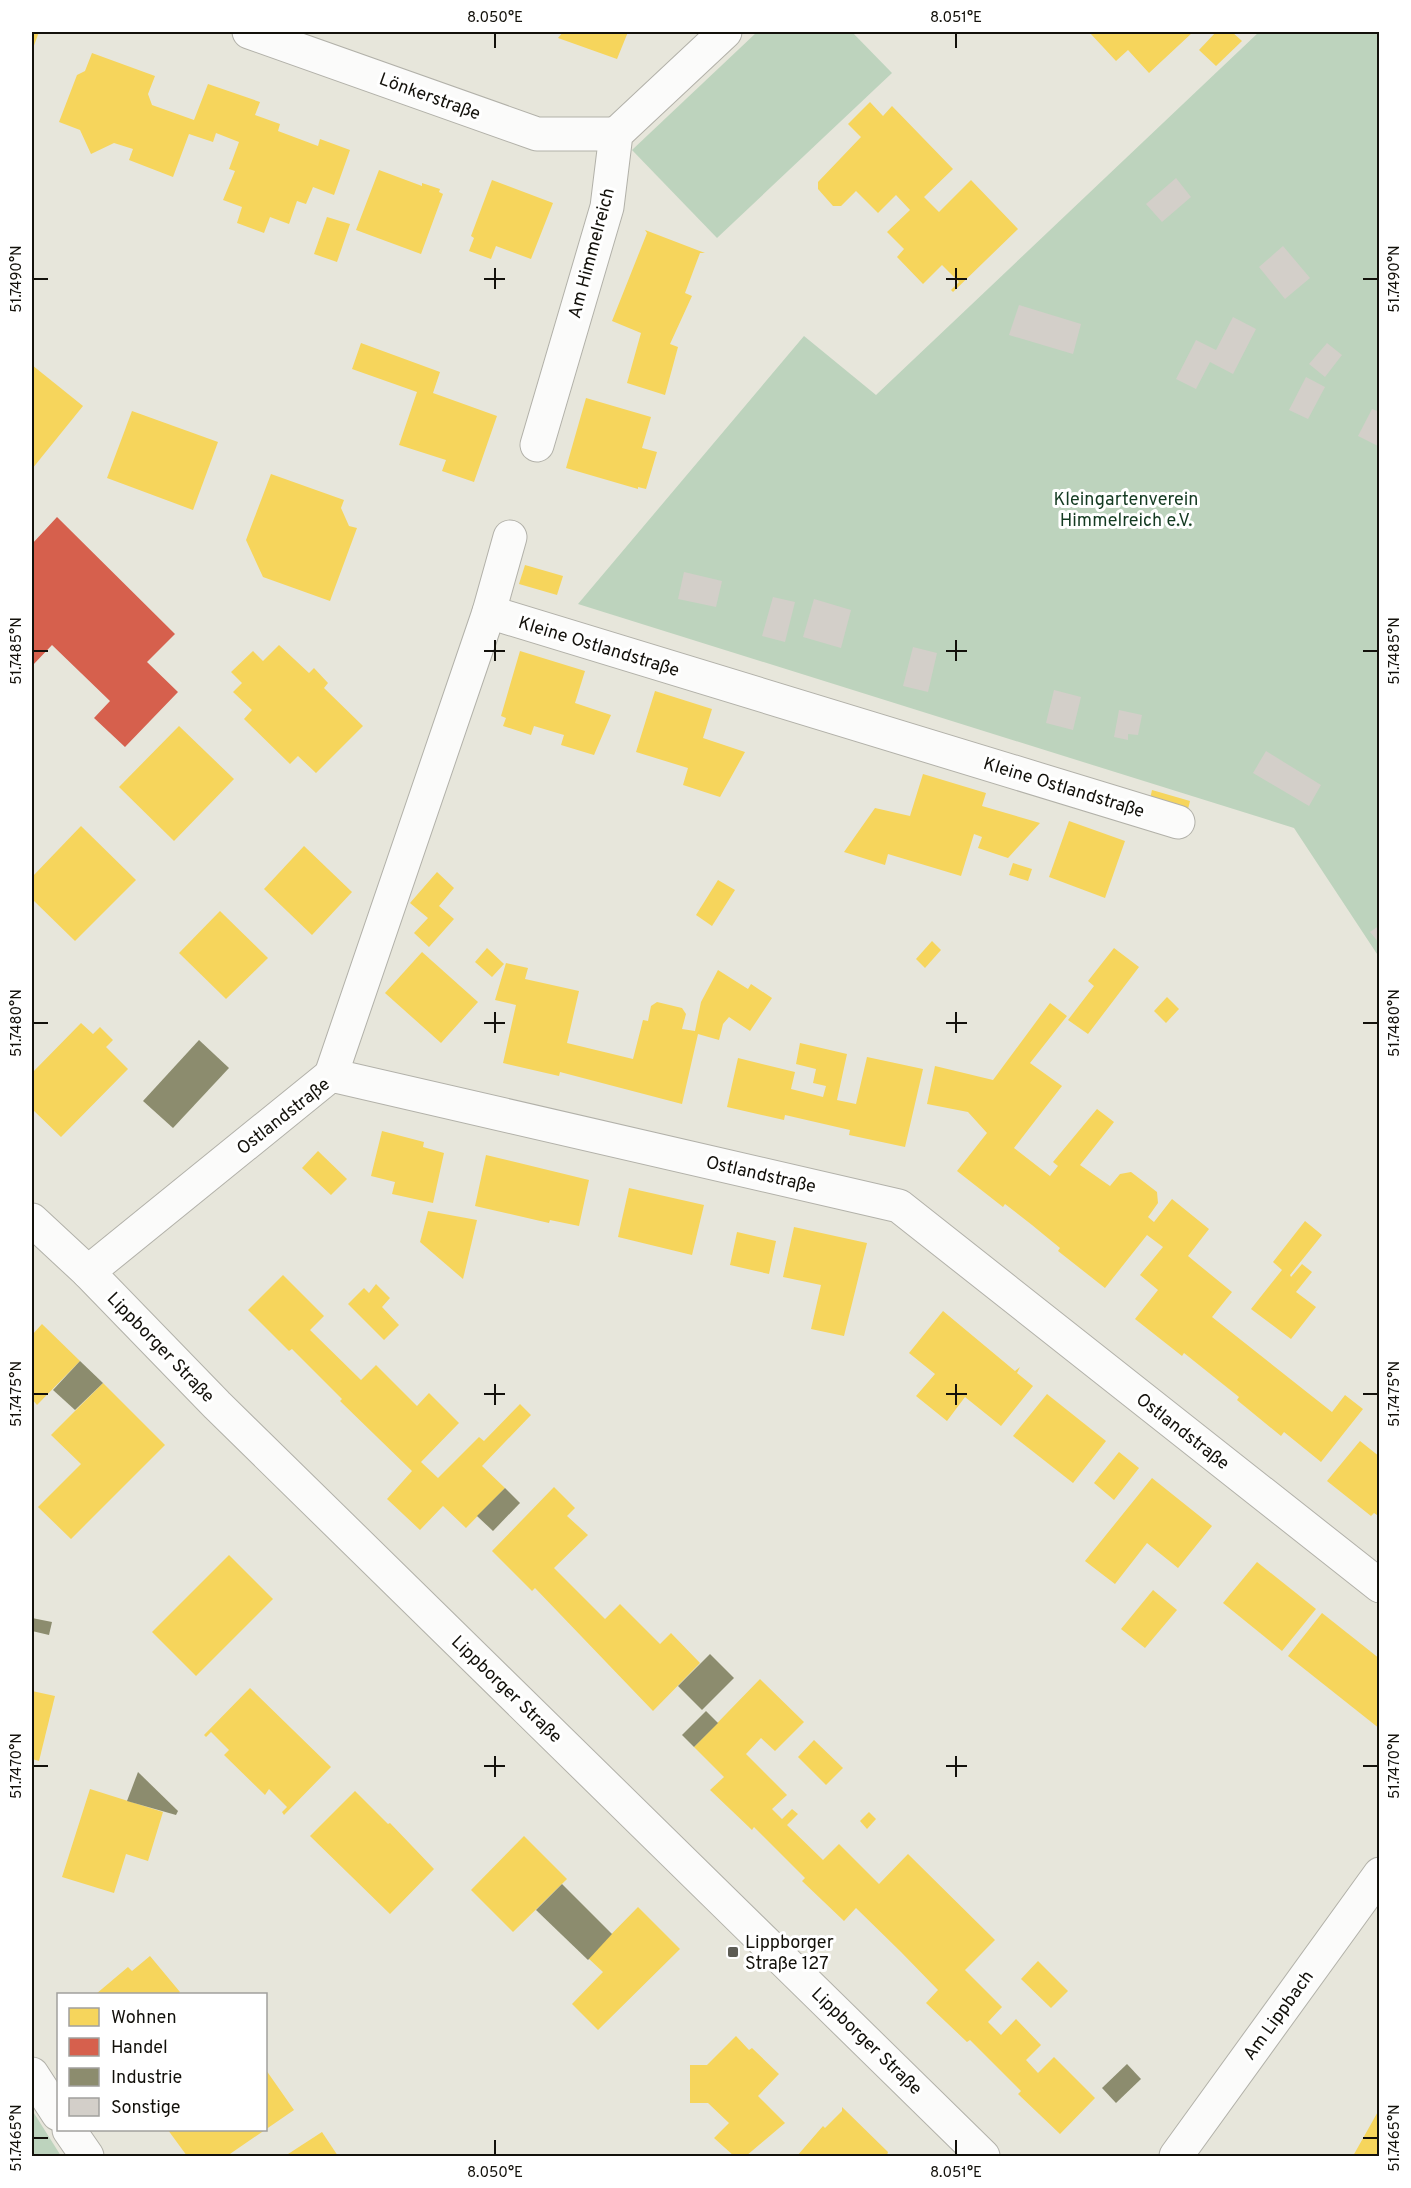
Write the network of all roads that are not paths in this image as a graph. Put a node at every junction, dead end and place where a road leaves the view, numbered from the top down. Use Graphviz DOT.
graph roads {
  1 [pos="249,32"];
  2 [pos="725,32"];
  3 [pos="616,134"];
  4 [pos="537,445"];
  5 [pos="510,537"];
  6 [pos="489,612"];
  7 [pos="1178,822"];
  8 [pos="331,1075"];
  9 [pos="32,1221"];
  10 [pos="88,1272"];
  11 [pos="1380,1586"];
  12 [pos="1380,1875"];
  13 [pos="32,2074"];
  14 [pos="57,2112"];
  15 [pos="70,2131"];
  16 [pos="87,2157"];
  17 [pos="983,2157"];
  18 [pos="1176,2157"];
  1 -- 3 [label="street, Lönkerstraße"];
  2 -- 3 [label="street"];
  3 -- 4 [label="street, Am Himmelreich"];
  5 -- 6 [label="street"];
  6 -- 7 [label="street, Kleine Ostlandstraße"];
  6 -- 8 [label="street"];
  8 -- 10 [label="street, Ostlandstraße"];
  8 -- 11 [label="street, Ostlandstraße"];
  9 -- 10 [label="street, Lippborger Straße"];
  10 -- 17 [label="street, Lippborger Straße"];
  12 -- 18 [label="street, Am Lippbach"];
  13 -- 14 [label="street"];
  15 -- 16 [label="street"];
}
